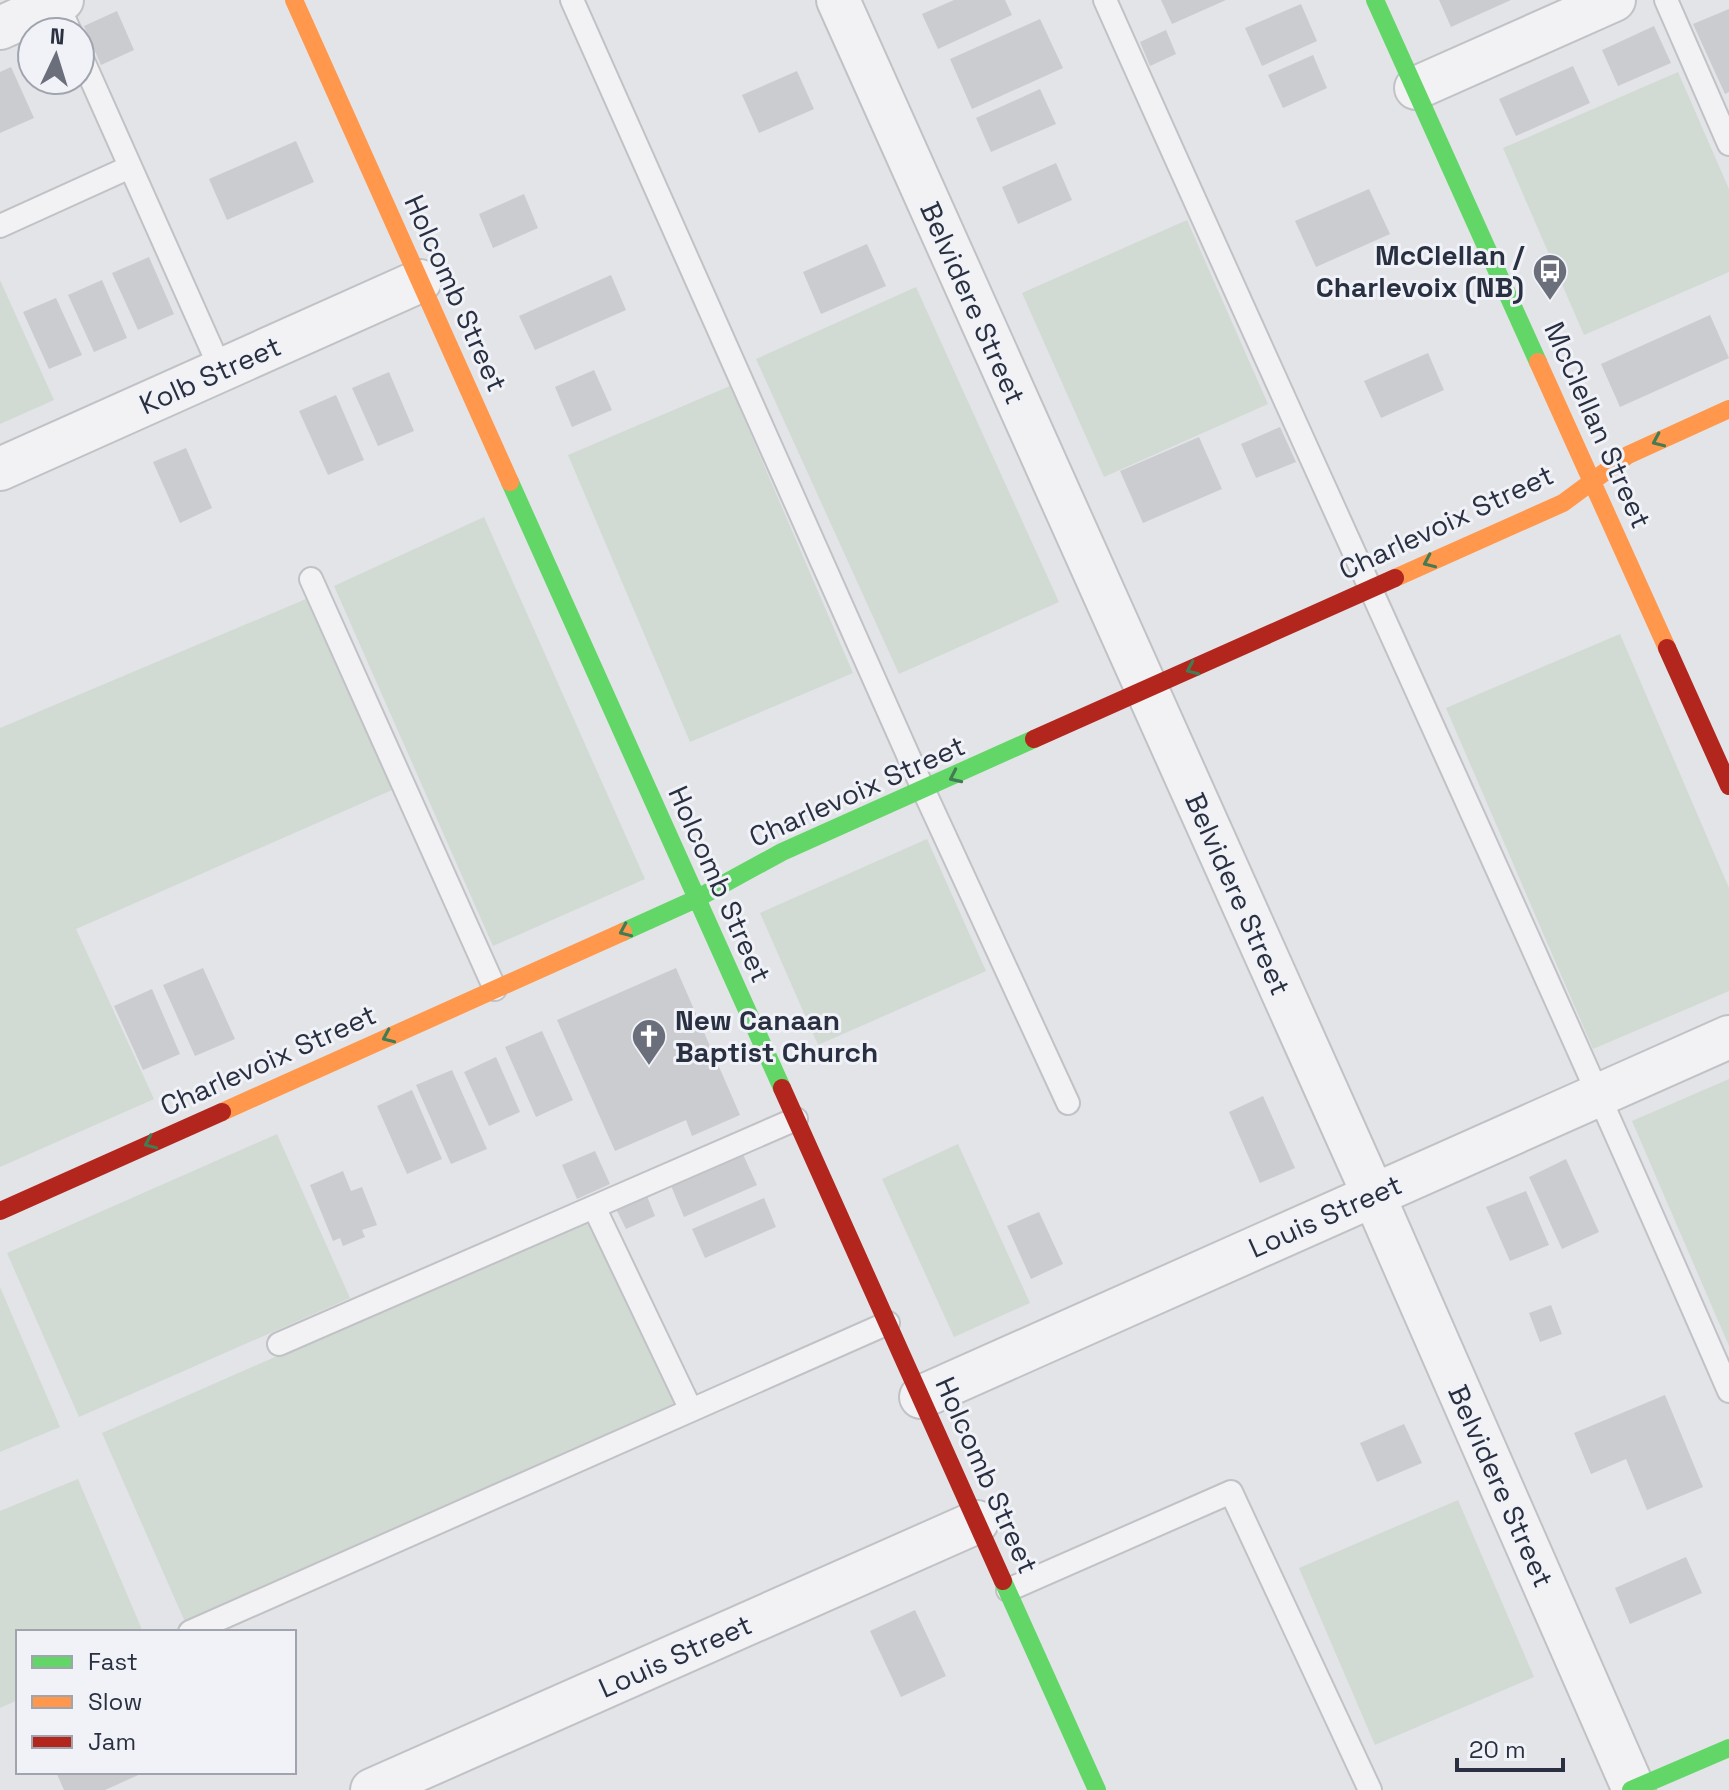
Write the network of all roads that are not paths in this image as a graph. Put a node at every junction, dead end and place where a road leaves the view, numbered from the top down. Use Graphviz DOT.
graph roads {
  1 [pos="294,0"];
  2 [pos="572,0"];
  3 [pos="838,0"];
  4 [pos="1105,0"];
  5 [pos="1375,0"];
  6 [pos="1614,0"];
  7 [pos="1666,0"];
  8 [pos="61,9"];
  9 [pos="0,28"];
  10 [pos="1416,88"];
  11 [pos="96,90"];
  12 [pos="1729,144"];
  13 [pos="130,167"];
  14 [pos="0,226"];
  15 [pos="420,281"];
  16 [pos="221,370"];
  17 [pos="1729,409"];
  18 [pos="0,469"];
  19 [pos="1592,481"];
  20 [pos="311,579"];
  21 [pos="1368,589"];
  22 [pos="1146,689"];
  23 [pos="1729,786"];
  24 [pos="924,791"];
  25 [pos="696,899"];
  26 [pos="495,989"];
  27 [pos="1729,1037"];
  28 [pos="1600,1094"];
  29 [pos="1068,1103"];
  30 [pos="796,1119"];
  31 [pos="1373,1194"];
  32 [pos="594,1207"];
  33 [pos="0,1211"];
  34 [pos="888,1323"];
  35 [pos="279,1344"];
  36 [pos="1729,1391"];
  37 [pos="921,1397"];
  38 [pos="691,1410"];
  39 [pos="977,1522"];
  40 [pos="1008,1590"];
  41 [pos="195,1630"];
  42 [pos="1729,1748"];
  43 [pos="372,1790"];
  44 [pos="1097,1790"];
  45 [pos="1370,1790"];
  46 [pos="1633,1790"];
  1 -- 15 [label="street, Holcomb Street"];
  2 -- 24 [label="lane"];
  3 -- 22 [label="street, Belvidere Street"];
  4 -- 21 [label="lane"];
  5 -- 10 [label="street, McClellan Street"];
  6 -- 10 [label="street"];
  7 -- 12 [label="lane"];
  8 -- 9 [label="street"];
  10 -- 19 [label="street, McClellan Street"];
  11 -- 13 [label="lane"];
  13 -- 14 [label="lane"];
  13 -- 16 [label="lane"];
  15 -- 16 [label="street, Kolb Street"];
  15 -- 25 [label="street, Holcomb Street"];
  16 -- 18 [label="street, Kolb Street"];
  17 -- 19 [label="street, Charlevoix Street, one-way"];
  19 -- 21 [label="street, Charlevoix Street, one-way"];
  19 -- 23 [label="street, McClellan Street"];
  20 -- 26 [label="lane"];
  21 -- 22 [label="street, Charlevoix Street, one-way"];
  21 -- 28 [label="lane"];
  22 -- 24 [label="street, Charlevoix Street, one-way"];
  22 -- 31 [label="street, Belvidere Street"];
  24 -- 25 [label="street, Charlevoix Street"];
  24 -- 29 [label="lane"];
  25 -- 26 [label="street, Charlevoix Street, one-way"];
  25 -- 30 [label="street, Holcomb Street"];
  26 -- 33 [label="street, Charlevoix Street, one-way"];
  27 -- 28 [label="street, Louis Street"];
  28 -- 31 [label="street, Louis Street"];
  28 -- 36 [label="lane"];
  30 -- 32 [label="lane"];
  30 -- 34 [label="street, Holcomb Street"];
  31 -- 37 [label="street, Louis Street"];
  31 -- 46 [label="street, Belvidere Street"];
  32 -- 35 [label="lane"];
  32 -- 38 [label="lane"];
  34 -- 37 [label="street, Holcomb Street"];
  34 -- 38 [label="lane"];
  37 -- 39 [label="street, Holcomb Street"];
  38 -- 41 [label="lane"];
  39 -- 40 [label="street, Holcomb Street"];
  39 -- 43 [label="street, Louis Street"];
  40 -- 44 [label="street, Holcomb Street"];
  40 -- 45 [label="lane"];
  42 -- 46 [label="street"];
}
